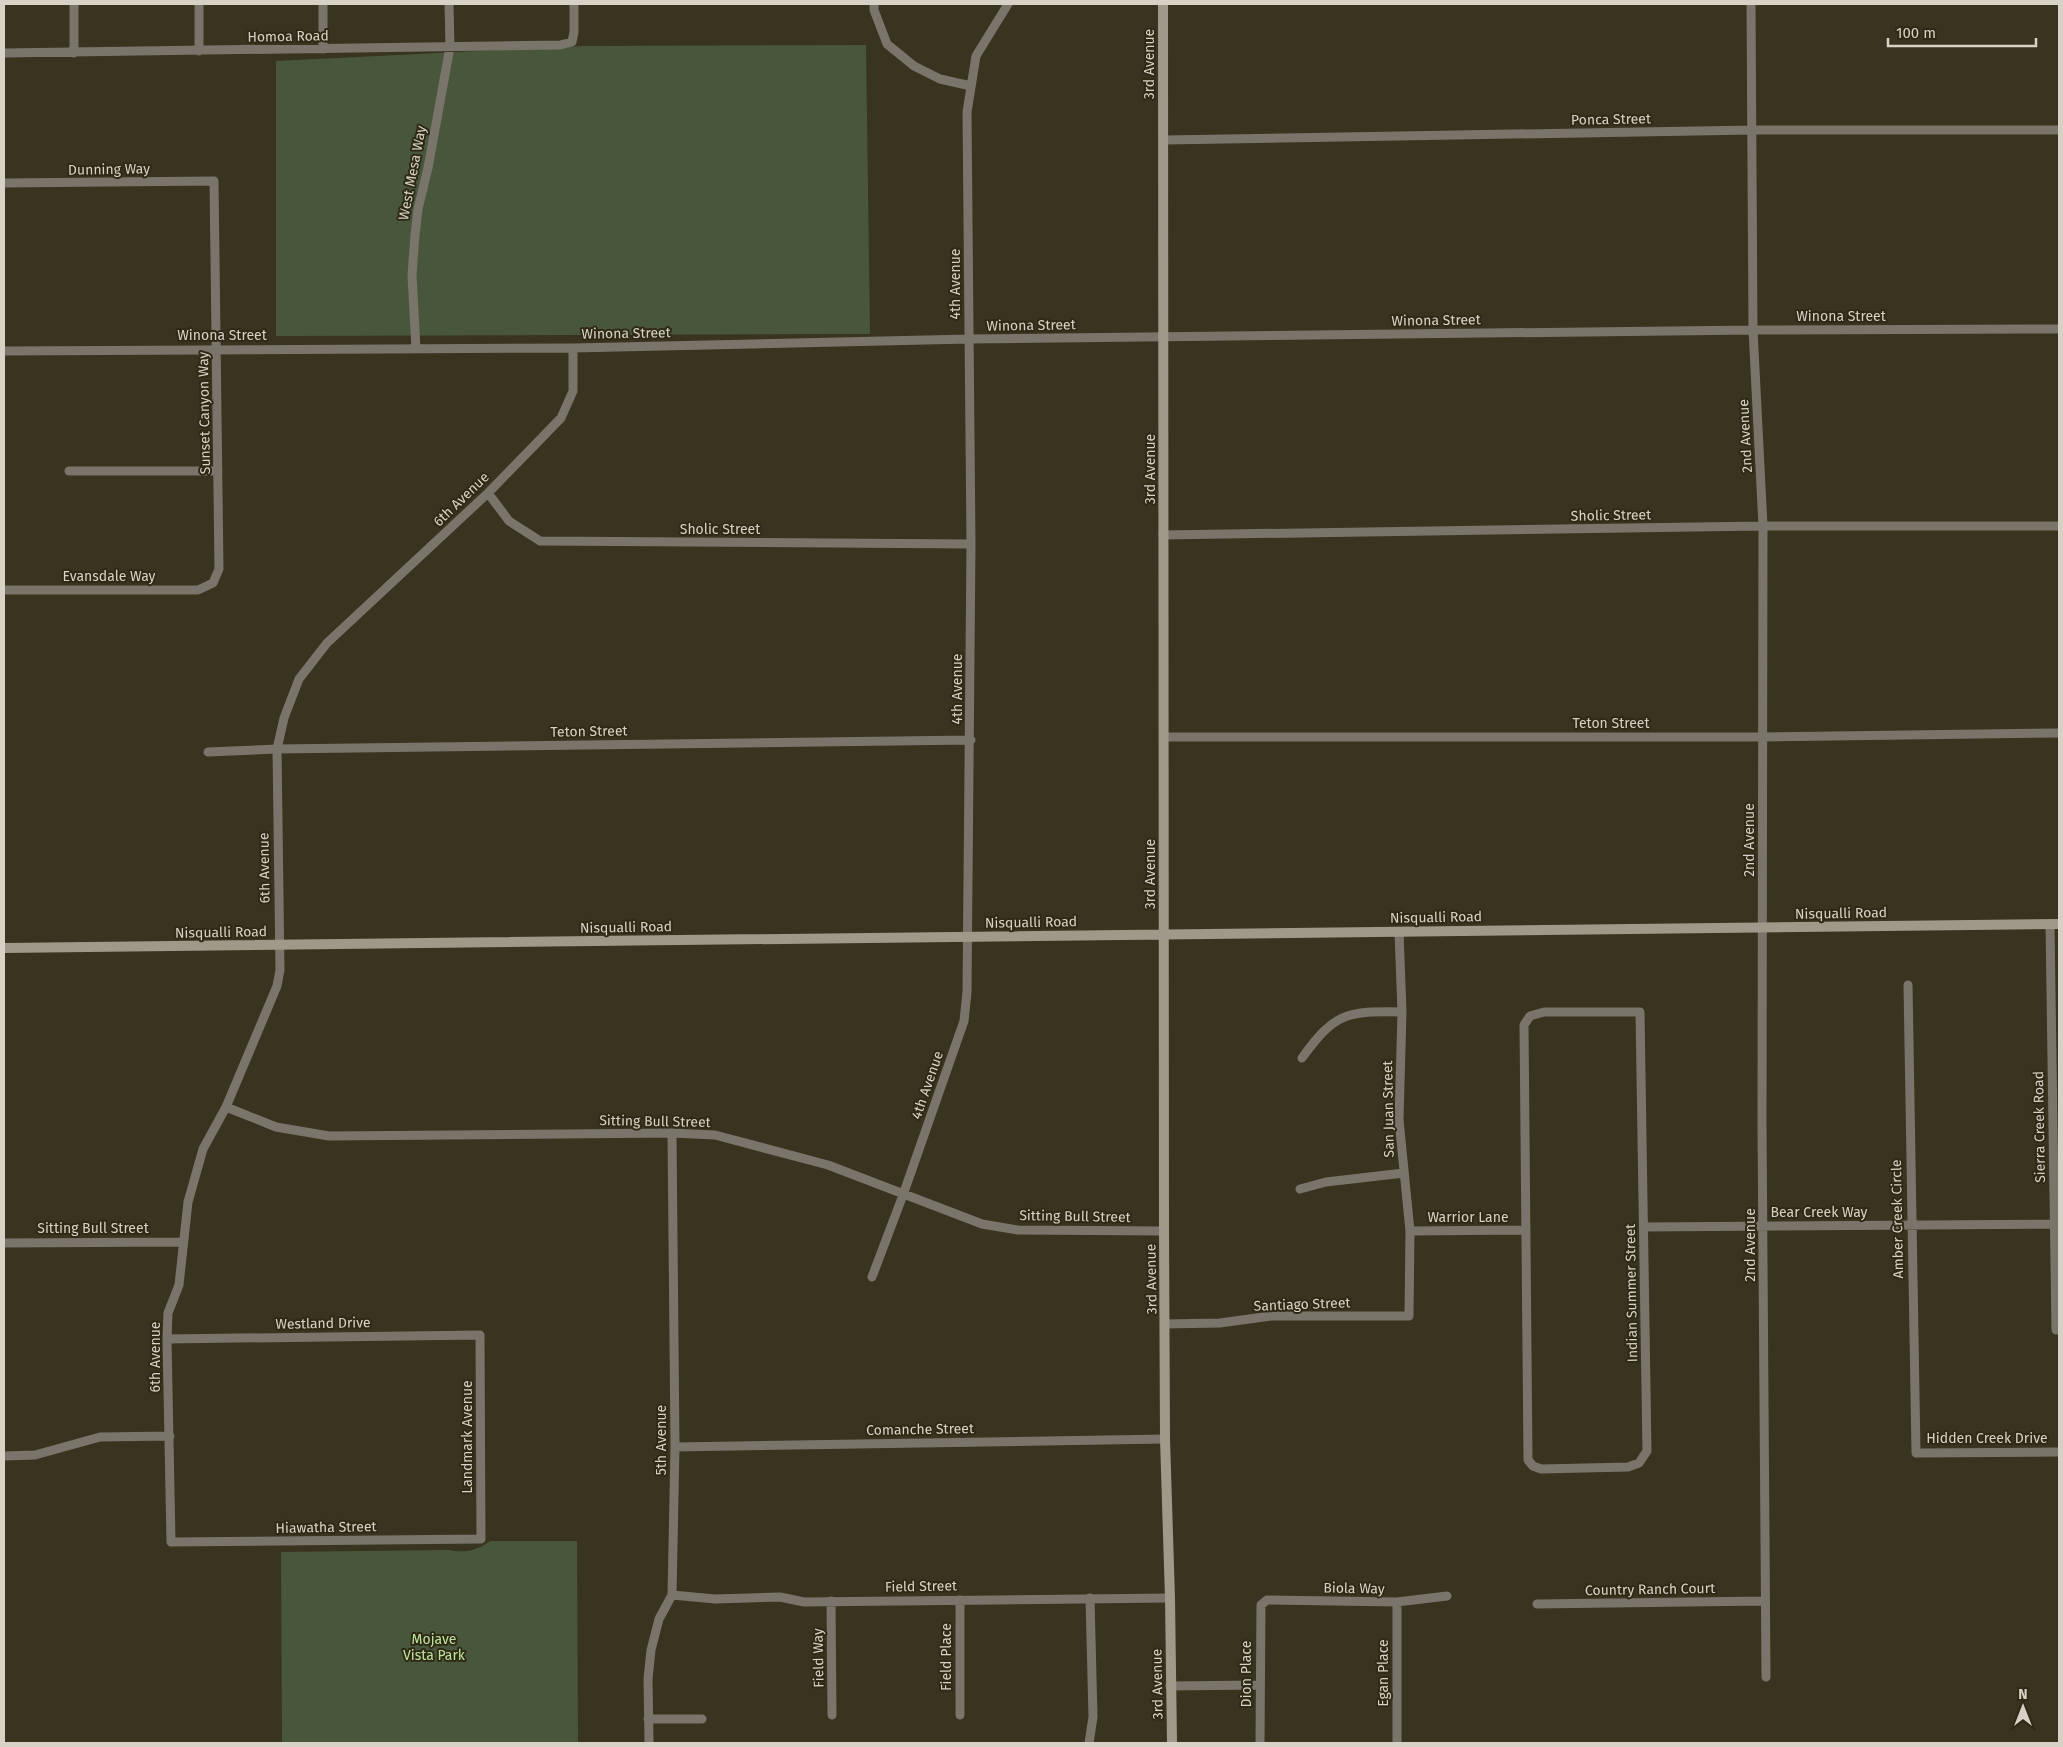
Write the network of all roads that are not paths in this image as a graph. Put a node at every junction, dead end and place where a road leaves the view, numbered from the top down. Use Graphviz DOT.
graph roads {
  1 [pos="74,4"];
  2 [pos="199,4"];
  3 [pos="323,4"];
  4 [pos="449,4"];
  5 [pos="574,4"];
  6 [pos="874,4"];
  7 [pos="1008,4"];
  8 [pos="1163,4"];
  9 [pos="1751,4"];
  10 [pos="450,47"];
  11 [pos="324,49"];
  12 [pos="200,51"];
  13 [pos="4,52"];
  14 [pos="74,52"];
  15 [pos="971,86"];
  16 [pos="1753,130"];
  17 [pos="2059,130"];
  18 [pos="1164,140"];
  19 [pos="214,181"];
  20 [pos="4,183"];
  21 [pos="2059,329"];
  22 [pos="1753,330"];
  23 [pos="1163,337"];
  24 [pos="969,339"];
  25 [pos="416,348"];
  26 [pos="573,348"];
  27 [pos="217,349"];
  28 [pos="4,351"];
  29 [pos="69,471"];
  30 [pos="218,471"];
  31 [pos="488,493"];
  32 [pos="1763,526"];
  33 [pos="2059,526"];
  34 [pos="1163,535"];
  35 [pos="971,544"];
  36 [pos="213,583"];
  37 [pos="4,590"];
  38 [pos="2059,733"];
  39 [pos="1164,737"];
  40 [pos="1763,737"];
  41 [pos="971,740"];
  42 [pos="277,749"];
  43 [pos="208,752"];
  44 [pos="2055,924"];
  45 [pos="1762,927"];
  46 [pos="1399,932"];
  47 [pos="1164,935"];
  48 [pos="968,936"];
  49 [pos="279,945"];
  50 [pos="4,948"];
  51 [pos="1908,985"];
  52 [pos="1402,1012"];
  53 [pos="1302,1058"];
  54 [pos="2056,1092"];
  55 [pos="226,1107"];
  56 [pos="672,1133"];
  57 [pos="1404,1173"];
  58 [pos="1300,1189"];
  59 [pos="903,1195"];
  60 [pos="2054,1224"];
  61 [pos="1911,1225"];
  62 [pos="1764,1226"];
  63 [pos="1644,1227"];
  64 [pos="1526,1230"];
  65 [pos="1164,1231"];
  66 [pos="1410,1231"];
  67 [pos="182,1242"];
  68 [pos="4,1243"];
  69 [pos="872,1276"];
  70 [pos="1409,1316"];
  71 [pos="1165,1324"];
  72 [pos="2056,1330"];
  73 [pos="480,1335"];
  74 [pos="167,1339"];
  75 [pos="170,1436"];
  76 [pos="1165,1439"];
  77 [pos="675,1447"];
  78 [pos="2059,1452"];
  79 [pos="1916,1453"];
  80 [pos="4,1456"];
  81 [pos="481,1539"];
  82 [pos="172,1542"];
  83 [pos="672,1595"];
  84 [pos="1447,1596"];
  85 [pos="1090,1598"];
  86 [pos="1170,1598"];
  87 [pos="960,1600"];
  88 [pos="831,1601"];
  89 [pos="1765,1601"];
  90 [pos="1397,1602"];
  91 [pos="1537,1604"];
  92 [pos="1261,1605"];
  93 [pos="1766,1676"];
  94 [pos="1260,1685"];
  95 [pos="1170,1686"];
  96 [pos="832,1715"];
  97 [pos="960,1715"];
  98 [pos="702,1718"];
  99 [pos="648,1719"];
  100 [pos="648,1743"];
  101 [pos="1089,1743"];
  102 [pos="1172,1743"];
  103 [pos="1260,1743"];
  104 [pos="1397,1743"];
  1 -- 14 [label="street"];
  2 -- 12 [label="street"];
  3 -- 11 [label="street"];
  4 -- 10 [label="street, West Mesa Way"];
  5 -- 10 [label="street, Homoa Road"];
  6 -- 15 [label="street"];
  7 -- 15 [label="street, 4th Avenue"];
  8 -- 18 [label="main road, 3rd Avenue"];
  9 -- 16 [label="street, 2nd Avenue"];
  10 -- 11 [label="street, Homoa Road"];
  10 -- 25 [label="street, West Mesa Way"];
  11 -- 12 [label="street, Homoa Road"];
  12 -- 14 [label="street, Homoa Road"];
  13 -- 14 [label="street, Homoa Road"];
  15 -- 24 [label="street, 4th Avenue"];
  16 -- 17 [label="street, Ponca Street"];
  16 -- 18 [label="street, Ponca Street"];
  16 -- 22 [label="street, 2nd Avenue"];
  18 -- 23 [label="main road, 3rd Avenue"];
  19 -- 20 [label="street, Dunning Way"];
  19 -- 27 [label="street, Sunset Canyon Way"];
  21 -- 22 [label="street, Winona Street"];
  22 -- 23 [label="street, Winona Street"];
  22 -- 32 [label="street, 2nd Avenue"];
  23 -- 24 [label="street, Winona Street"];
  23 -- 34 [label="main road, 3rd Avenue"];
  24 -- 26 [label="street, Winona Street"];
  24 -- 35 [label="street, 4th Avenue"];
  25 -- 26 [label="street, Winona Street"];
  25 -- 27 [label="street, Winona Street"];
  26 -- 31 [label="street, 6th Avenue"];
  27 -- 28 [label="street, Winona Street"];
  27 -- 30 [label="street, Sunset Canyon Way"];
  29 -- 30 [label="street"];
  30 -- 36 [label="street, Sunset Canyon Way"];
  31 -- 35 [label="street, Sholic Street"];
  31 -- 42 [label="street, 6th Avenue"];
  32 -- 33 [label="street, Sholic Street"];
  32 -- 34 [label="street, Sholic Street"];
  32 -- 40 [label="street, 2nd Avenue"];
  34 -- 39 [label="main road, 3rd Avenue"];
  35 -- 41 [label="street, 4th Avenue"];
  36 -- 37 [label="street, Evansdale Way"];
  38 -- 40 [label="street, Teton Street"];
  39 -- 40 [label="street, Teton Street"];
  39 -- 47 [label="main road, 3rd Avenue"];
  40 -- 45 [label="street, 2nd Avenue"];
  41 -- 42 [label="street, Teton Street"];
  41 -- 48 [label="street, 4th Avenue"];
  42 -- 43 [label="street, Teton Street"];
  42 -- 49 [label="street, 6th Avenue"];
  44 -- 45 [label="main road, Nisqualli Road"];
  44 -- 54 [label="street, Sierra Creek Road"];
  45 -- 46 [label="main road, Nisqualli Road"];
  45 -- 62 [label="street, 2nd Avenue"];
  46 -- 47 [label="main road, Nisqualli Road"];
  46 -- 52 [label="street, San Juan Street"];
  47 -- 48 [label="main road, Nisqualli Road"];
  47 -- 65 [label="main road, 3rd Avenue"];
  48 -- 49 [label="main road, Nisqualli Road"];
  48 -- 59 [label="street, 4th Avenue"];
  49 -- 50 [label="main road, Nisqualli Road"];
  49 -- 55 [label="street, 6th Avenue"];
  51 -- 61 [label="street, Amber Creek Circle"];
  52 -- 53 [label="street"];
  52 -- 57 [label="street, San Juan Street"];
  54 -- 60 [label="street, Sierra Creek Road"];
  55 -- 56 [label="street, Sitting Bull Street"];
  55 -- 67 [label="street, 6th Avenue"];
  56 -- 59 [label="street, Sitting Bull Street"];
  56 -- 77 [label="street, 5th Avenue"];
  57 -- 58 [label="street"];
  57 -- 66 [label="street, San Juan Street"];
  59 -- 65 [label="street, Sitting Bull Street"];
  59 -- 69 [label="street, 4th Avenue"];
  60 -- 61 [label="street, Bear Creek Way"];
  60 -- 72 [label="street, Sierra Creek Road"];
  61 -- 62 [label="street, Bear Creek Way"];
  61 -- 79 [label="street, Amber Creek Circle"];
  62 -- 63 [label="street, Bear Creek Way"];
  62 -- 89 [label="street, 2nd Avenue"];
  63 -- 64 [label="street, Indian Summer Street"];
  63 -- 64 [label="street, Indian Summer Street"];
  64 -- 66 [label="street, Warrior Lane"];
  65 -- 71 [label="main road, 3rd Avenue"];
  66 -- 70 [label="street, San Juan Street"];
  67 -- 68 [label="street, Sitting Bull Street"];
  67 -- 74 [label="street, 6th Avenue"];
  70 -- 71 [label="street, Santiago Street"];
  71 -- 76 [label="main road, 3rd Avenue"];
  73 -- 74 [label="street, Westland Drive"];
  73 -- 81 [label="street, Landmark Avenue"];
  74 -- 75 [label="street, 6th Avenue"];
  75 -- 80 [label="street"];
  75 -- 82 [label="street, 6th Avenue"];
  76 -- 77 [label="street, Comanche Street"];
  76 -- 86 [label="main road, 3rd Avenue"];
  77 -- 83 [label="street, 5th Avenue"];
  78 -- 79 [label="street, Hidden Creek Drive"];
  81 -- 82 [label="street, Hiawatha Street"];
  83 -- 88 [label="street, Field Street"];
  83 -- 99 [label="street, 5th Avenue"];
  84 -- 90 [label="street, Biola Way"];
  85 -- 86 [label="street, Field Street"];
  85 -- 87 [label="street, Field Street"];
  85 -- 101 [label="street"];
  86 -- 95 [label="main road, 3rd Avenue"];
  87 -- 88 [label="street, Field Street"];
  87 -- 97 [label="street, Field Place"];
  88 -- 96 [label="street, Field Way"];
  89 -- 91 [label="street, Country Ranch Court"];
  89 -- 93 [label="street, 2nd Avenue"];
  90 -- 92 [label="street, Biola Way"];
  90 -- 104 [label="street, Egan Place"];
  92 -- 94 [label="street, Dion Place"];
  94 -- 95 [label="street"];
  94 -- 103 [label="street, Dion Place"];
  95 -- 102 [label="main road, 3rd Avenue"];
  98 -- 99 [label="street"];
  99 -- 100 [label="street, 5th Avenue"];
}
